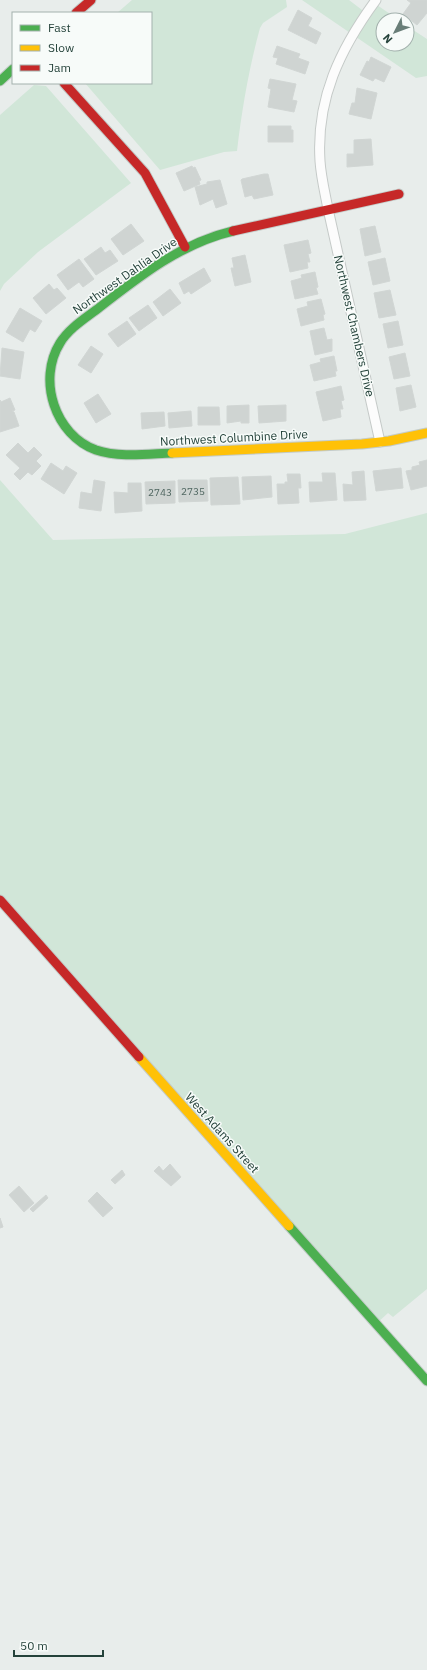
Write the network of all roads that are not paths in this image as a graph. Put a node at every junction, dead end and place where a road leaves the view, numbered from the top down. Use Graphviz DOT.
graph roads {
  1 [pos="91,0"];
  2 [pos="376,0"];
  3 [pos="77,12"];
  4 [pos="12,70"];
  5 [pos="0,81"];
  6 [pos="65,84"];
  7 [pos="399,194"];
  8 [pos="328,209"];
  9 [pos="185,247"];
  10 [pos="57,414"];
  11 [pos="427,433"];
  12 [pos="380,442"];
  13 [pos="0,900"];
  14 [pos="427,1381"];
  1 -- 3 [label="street"];
  2 -- 8 [label="street, Northwest Chambers Drive"];
  4 -- 5 [label="street"];
  6 -- 9 [label="street"];
  7 -- 8 [label="street, Northwest Dahlia Drive"];
  8 -- 9 [label="street, Northwest Dahlia Drive"];
  8 -- 12 [label="street, Northwest Chambers Drive"];
  9 -- 10 [label="street, Northwest Dahlia Drive"];
  10 -- 12 [label="street, Northwest Columbine Drive"];
  11 -- 12 [label="street, Northwest Columbine Drive"];
  13 -- 14 [label="street, West Adams Street"];
}
